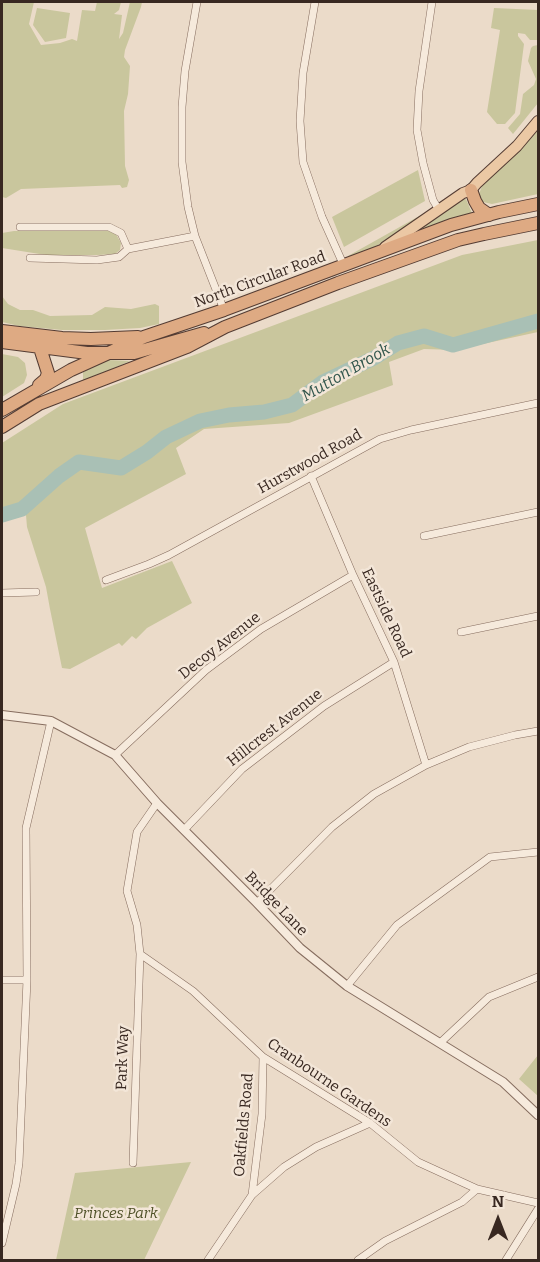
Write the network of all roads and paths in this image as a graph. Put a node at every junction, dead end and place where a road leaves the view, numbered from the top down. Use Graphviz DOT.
graph roads {
  1 [pos="197,2"];
  2 [pos="315,2"];
  3 [pos="432,2"];
  4 [pos="538,121"];
  5 [pos="471,190"];
  6 [pos="538,204"];
  7 [pos="439,210"];
  8 [pos="489,215"];
  9 [pos="538,224"];
  10 [pos="20,227"];
  11 [pos="195,236"];
  12 [pos="128,249"];
  13 [pos="375,254"];
  14 [pos="30,258"];
  15 [pos="344,266"];
  16 [pos="224,310"];
  17 [pos="225,327"];
  18 [pos="2,331"];
  19 [pos="144,337"];
  20 [pos="2,342"];
  21 [pos="40,348"];
  22 [pos="108,354"];
  23 [pos="30,394"];
  24 [pos="538,403"];
  25 [pos="2,410"];
  26 [pos="2,427"];
  27 [pos="311,476"];
  28 [pos="538,512"];
  29 [pos="424,536"];
  30 [pos="353,575"];
  31 [pos="106,580"];
  32 [pos="36,592"];
  33 [pos="2,593"];
  34 [pos="538,616"];
  35 [pos="461,632"];
  36 [pos="394,662"];
  37 [pos="2,715"];
  38 [pos="51,722"];
  39 [pos="538,731"];
  40 [pos="115,755"];
  41 [pos="426,765"];
  42 [pos="157,803"];
  43 [pos="184,830"];
  44 [pos="538,852"];
  45 [pos="257,903"];
  46 [pos="140,954"];
  47 [pos="538,977"];
  48 [pos="2,980"];
  49 [pos="27,980"];
  50 [pos="347,986"];
  51 [pos="441,1043"];
  52 [pos="263,1057"];
  53 [pos="538,1115"];
  54 [pos="370,1123"];
  55 [pos="133,1163"];
  56 [pos="477,1189"];
  57 [pos="252,1195"];
  58 [pos="538,1203"];
  59 [pos="538,1209"];
  60 [pos="2,1244"];
  61 [pos="208,1260"];
  62 [pos="359,1260"];
  63 [pos="506,1260"];
  1 -- 11 [label="street"];
  2 -- 15 [label="street"];
  3 -- 7 [label="street"];
  4 -- 5 [label="main road"];
  5 -- 7 [label="main road"];
  5 -- 8 [label="highway"];
  6 -- 8 [label="highway, North Circular Road"];
  7 -- 13 [label="main road"];
  8 -- 13 [label="highway, North Circular Road"];
  9 -- 17 [label="highway, North Circular Road"];
  10 -- 12 [label="street"];
  11 -- 12 [label="street"];
  11 -- 16 [label="street"];
  12 -- 14 [label="street"];
  13 -- 15 [label="highway, North Circular Road"];
  15 -- 16 [label="highway, North Circular Road"];
  16 -- 19 [label="highway, North Circular Road"];
  17 -- 22 [label="highway"];
  17 -- 26 [label="highway, North Circular Road"];
  18 -- 19 [label="highway"];
  19 -- 22 [label="highway, North Circular Road"];
  20 -- 21 [label="highway"];
  21 -- 22 [label="highway"];
  21 -- 23 [label="highway"];
  22 -- 23 [label="highway, North Circular Road"];
  23 -- 25 [label="highway, North Circular Road"];
  24 -- 27 [label="street, Hurstwood Road"];
  27 -- 30 [label="street, Eastside Road"];
  27 -- 31 [label="street, Hurstwood Road"];
  28 -- 29 [label="street"];
  30 -- 36 [label="street, Eastside Road"];
  30 -- 40 [label="street, Decoy Avenue"];
  32 -- 33 [label="street"];
  34 -- 35 [label="street"];
  36 -- 41 [label="street, Eastside Road"];
  36 -- 43 [label="street, Hillcrest Avenue"];
  37 -- 38 [label="street, Bridge Lane"];
  38 -- 40 [label="street, Bridge Lane"];
  38 -- 49 [label="street"];
  39 -- 41 [label="street"];
  40 -- 42 [label="street, Bridge Lane"];
  41 -- 45 [label="street"];
  42 -- 43 [label="street, Bridge Lane"];
  42 -- 46 [label="street"];
  43 -- 45 [label="street, Bridge Lane"];
  44 -- 50 [label="street"];
  45 -- 50 [label="street, Bridge Lane"];
  46 -- 52 [label="street, Cranbourne Gardens"];
  46 -- 55 [label="street, Park Way"];
  47 -- 51 [label="street"];
  48 -- 49 [label="street"];
  49 -- 60 [label="street"];
  50 -- 51 [label="street, Bridge Lane"];
  51 -- 53 [label="street, Bridge Lane"];
  52 -- 54 [label="street, Cranbourne Gardens"];
  52 -- 57 [label="street, Oakfields Road"];
  54 -- 56 [label="street, Cranbourne Gardens"];
  54 -- 57 [label="street, Oakfields Road"];
  56 -- 58 [label="street, Cranbourne Gardens"];
  56 -- 62 [label="street"];
  57 -- 61 [label="street, Oakfields Road"];
  59 -- 63 [label="street"];
}
